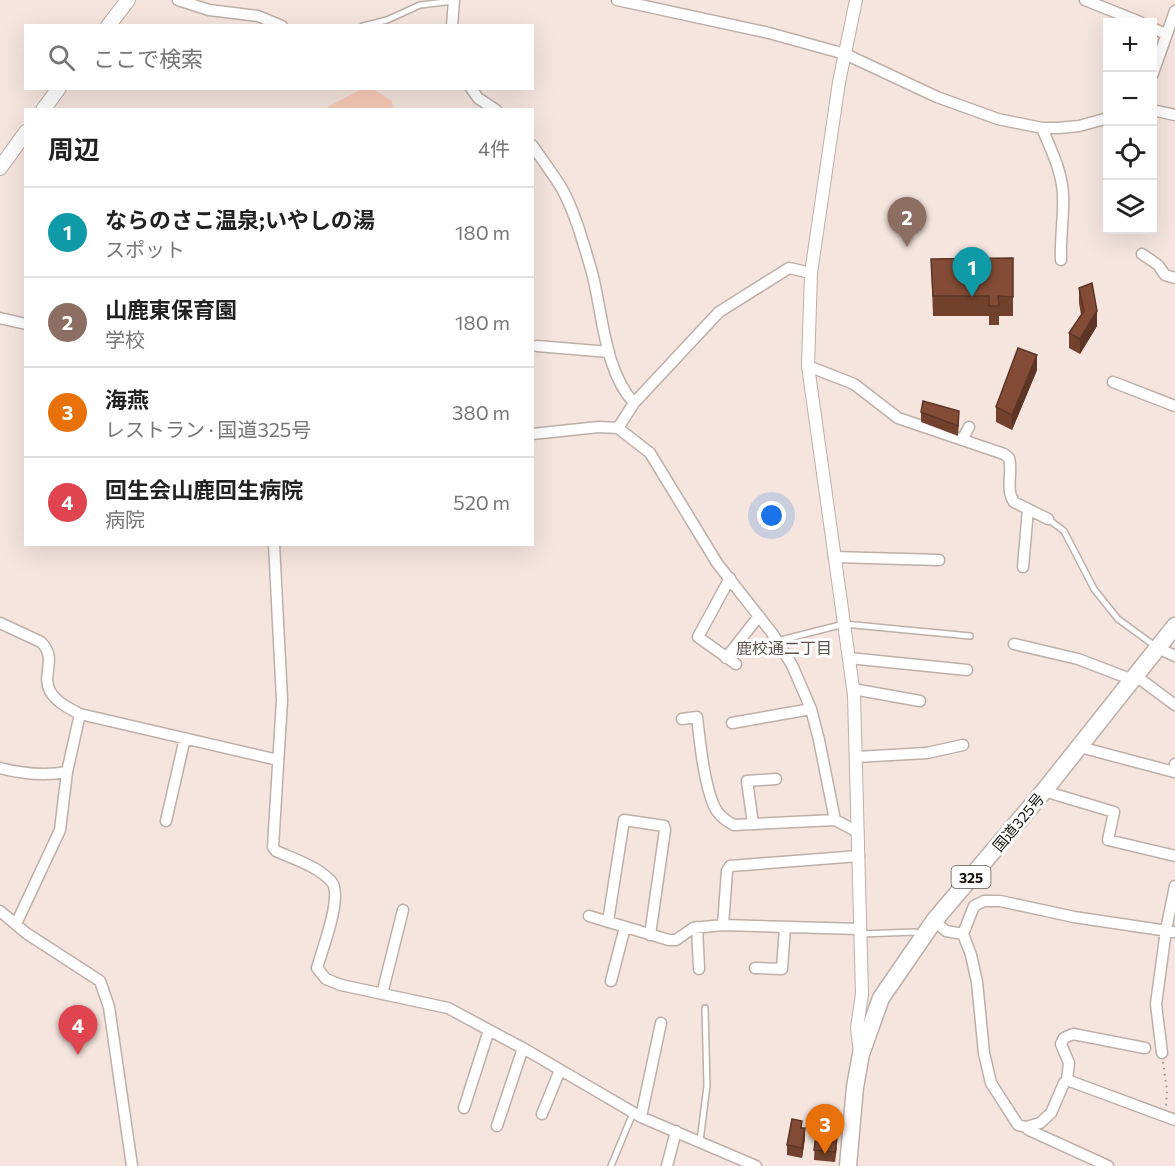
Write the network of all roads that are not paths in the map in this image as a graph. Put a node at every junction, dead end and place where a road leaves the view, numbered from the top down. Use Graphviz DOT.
graph roads {
  1 [pos="128,0"];
  2 [pos="178,0"];
  3 [pos="454,0"];
  4 [pos="617,0"];
  5 [pos="856,0"];
  6 [pos="1085,0"];
  7 [pos="1175,11"];
  8 [pos="1130,18"];
  9 [pos="110,24"];
  10 [pos="277,24"];
  11 [pos="371,24"];
  12 [pos="452,24"];
  13 [pos="1157,30"];
  14 [pos="1166,34"];
  15 [pos="844,54"];
  16 [pos="1153,72"];
  17 [pos="58,90"];
  18 [pos="472,90"];
  19 [pos="44,108"];
  20 [pos="493,108"];
  21 [pos="1157,111"];
  22 [pos="1175,115"];
  23 [pos="1103,119"];
  24 [pos="1042,128"];
  25 [pos="24,135"];
  26 [pos="534,148"];
  27 [pos="0,168"];
  28 [pos="1142,254"];
  29 [pos="1061,260"];
  30 [pos="811,273"];
  31 [pos="1175,278"];
  32 [pos="0,318"];
  33 [pos="24,324"];
  34 [pos="537,346"];
  35 [pos="609,352"];
  36 [pos="808,366"];
  37 [pos="1113,382"];
  38 [pos="634,403"];
  39 [pos="1175,406"];
  40 [pos="969,427"];
  41 [pos="618,428"];
  42 [pos="534,434"];
  43 [pos="962,440"];
  44 [pos="1028,509"];
  45 [pos="1048,519"];
  46 [pos="274,546"];
  47 [pos="834,557"];
  48 [pos="939,560"];
  49 [pos="1023,567"];
  50 [pos="730,578"];
  51 [pos="759,616"];
  52 [pos="0,623"];
  53 [pos="844,624"];
  54 [pos="1175,626"];
  55 [pos="970,636"];
  56 [pos="777,641"];
  57 [pos="1014,644"];
  58 [pos="1158,648"];
  59 [pos="1175,656"];
  60 [pos="726,658"];
  61 [pos="849,658"];
  62 [pos="736,664"];
  63 [pos="966,670"];
  64 [pos="1134,678"];
  65 [pos="853,689"];
  66 [pos="920,701"];
  67 [pos="1175,705"];
  68 [pos="811,709"];
  69 [pos="80,714"];
  70 [pos="682,719"];
  71 [pos="732,723"];
  72 [pos="185,738"];
  73 [pos="963,745"];
  74 [pos="1080,747"];
  75 [pos="856,757"];
  76 [pos="278,760"];
  77 [pos="1175,764"];
  78 [pos="0,768"];
  79 [pos="67,772"];
  80 [pos="776,779"];
  81 [pos="1044,791"];
  82 [pos="835,820"];
  83 [pos="166,821"];
  84 [pos="753,824"];
  85 [pos="858,832"];
  86 [pos="859,856"];
  87 [pos="1175,856"];
  88 [pos="1175,886"];
  89 [pos="403,910"];
  90 [pos="0,911"];
  91 [pos="590,916"];
  92 [pos="608,921"];
  93 [pos="934,921"];
  94 [pos="16,924"];
  95 [pos="723,925"];
  96 [pos="625,927"];
  97 [pos="697,927"];
  98 [pos="785,927"];
  99 [pos="1170,931"];
  100 [pos="860,932"];
  101 [pos="963,934"];
  102 [pos="650,935"];
  103 [pos="924,937"];
  104 [pos="754,968"];
  105 [pos="699,969"];
  106 [pos="611,981"];
  107 [pos="382,994"];
  108 [pos="862,994"];
  109 [pos="881,998"];
  110 [pos="705,1008"];
  111 [pos="661,1023"];
  112 [pos="489,1030"];
  113 [pos="523,1048"];
  114 [pos="1145,1048"];
  115 [pos="1162,1053"];
  116 [pos="861,1054"];
  117 [pos="560,1070"];
  118 [pos="1067,1080"];
  119 [pos="464,1108"];
  120 [pos="542,1113"];
  121 [pos="637,1115"];
  122 [pos="1170,1118"];
  123 [pos="497,1126"];
  124 [pos="1026,1127"];
  125 [pos="676,1131"];
  126 [pos="700,1141"];
  127 [pos="741,1163"];
  128 [pos="132,1166"];
  129 [pos="611,1166"];
  130 [pos="667,1166"];
  131 [pos="756,1166"];
  132 [pos="848,1166"];
  133 [pos="1108,1166"];
  1 -- 9 [label="main road"];
  2 -- 10 [label="street"];
  3 -- 11 [label="lane"];
  3 -- 12 [label="street"];
  4 -- 15 [label="street"];
  5 -- 15 [label="street"];
  6 -- 8 [label="street"];
  7 -- 14 [label="street"];
  13 -- 14 [label="street"];
  14 -- 16 [label="street"];
  15 -- 24 [label="street"];
  15 -- 30 [label="street"];
  17 -- 19 [label="main road"];
  18 -- 20 [label="street"];
  21 -- 22 [label="street"];
  23 -- 24 [label="street"];
  24 -- 29 [label="street"];
  25 -- 27 [label="main road"];
  26 -- 35 [label="street"];
  28 -- 31 [label="street"];
  30 -- 36 [label="street"];
  30 -- 38 [label="street"];
  32 -- 33 [label="street"];
  34 -- 35 [label="street"];
  35 -- 38 [label="street"];
  36 -- 43 [label="street"];
  36 -- 47 [label="street"];
  37 -- 39 [label="street"];
  38 -- 41 [label="street"];
  40 -- 43 [label="street"];
  41 -- 42 [label="street"];
  41 -- 50 [label="street"];
  43 -- 44 [label="street"];
  44 -- 45 [label="street"];
  44 -- 49 [label="street"];
  45 -- 58 [label="lane"];
  46 -- 76 [label="street"];
  47 -- 48 [label="street"];
  47 -- 53 [label="street"];
  50 -- 51 [label="street"];
  50 -- 60 [label="street"];
  51 -- 56 [label="street"];
  51 -- 60 [label="street"];
  52 -- 69 [label="street"];
  53 -- 55 [label="lane"];
  53 -- 56 [label="lane"];
  53 -- 61 [label="street"];
  54 -- 58 [label="highway, 国道325号 / 325"];
  56 -- 68 [label="street"];
  57 -- 64 [label="street"];
  58 -- 59 [label="street"];
  58 -- 64 [label="highway, 国道325号 / 325"];
  60 -- 62 [label="street"];
  61 -- 63 [label="street"];
  61 -- 65 [label="street"];
  64 -- 67 [label="street"];
  64 -- 74 [label="highway, 国道325号 / 325"];
  65 -- 66 [label="street"];
  65 -- 75 [label="street"];
  68 -- 71 [label="street"];
  68 -- 82 [label="street"];
  69 -- 72 [label="street"];
  69 -- 79 [label="street"];
  70 -- 84 [label="street"];
  72 -- 76 [label="street"];
  72 -- 83 [label="street"];
  73 -- 75 [label="street"];
  74 -- 77 [label="street"];
  74 -- 81 [label="highway, 国道325号 / 325"];
  75 -- 85 [label="street"];
  76 -- 107 [label="street"];
  78 -- 79 [label="street"];
  79 -- 94 [label="street"];
  80 -- 84 [label="street"];
  81 -- 87 [label="street"];
  81 -- 93 [label="highway, 国道325号 / 325"];
  82 -- 84 [label="street"];
  82 -- 85 [label="street"];
  85 -- 86 [label="street"];
  86 -- 95 [label="street"];
  86 -- 100 [label="street"];
  88 -- 99 [label="street"];
  89 -- 107 [label="street"];
  90 -- 94 [label="street"];
  91 -- 92 [label="street"];
  92 -- 96 [label="street"];
  92 -- 102 [label="street"];
  93 -- 101 [label="street"];
  93 -- 103 [label="highway, 国道325号 / 325"];
  94 -- 128 [label="street"];
  95 -- 97 [label="street"];
  95 -- 98 [label="street"];
  96 -- 102 [label="street"];
  96 -- 106 [label="street"];
  97 -- 102 [label="street"];
  97 -- 105 [label="street"];
  98 -- 100 [label="street"];
  98 -- 104 [label="street"];
  99 -- 101 [label="street"];
  99 -- 115 [label="street"];
  100 -- 103 [label="lane"];
  100 -- 108 [label="street"];
  101 -- 124 [label="street"];
  103 -- 109 [label="highway, 国道325号 / 325"];
  107 -- 112 [label="street"];
  108 -- 109 [label="street"];
  108 -- 116 [label="street"];
  109 -- 116 [label="highway, 国道325号 / 325"];
  110 -- 126 [label="lane"];
  111 -- 121 [label="street"];
  112 -- 113 [label="street"];
  112 -- 119 [label="street"];
  113 -- 117 [label="street"];
  113 -- 123 [label="street"];
  114 -- 118 [label="street"];
  116 -- 132 [label="highway, 国道325号 / 325"];
  117 -- 120 [label="street"];
  117 -- 121 [label="street"];
  118 -- 122 [label="street"];
  118 -- 124 [label="street"];
  121 -- 125 [label="street"];
  121 -- 129 [label="lane"];
  124 -- 133 [label="street"];
  125 -- 126 [label="street"];
  125 -- 130 [label="street"];
  126 -- 127 [label="street"];
  127 -- 131 [label="street"];
}
